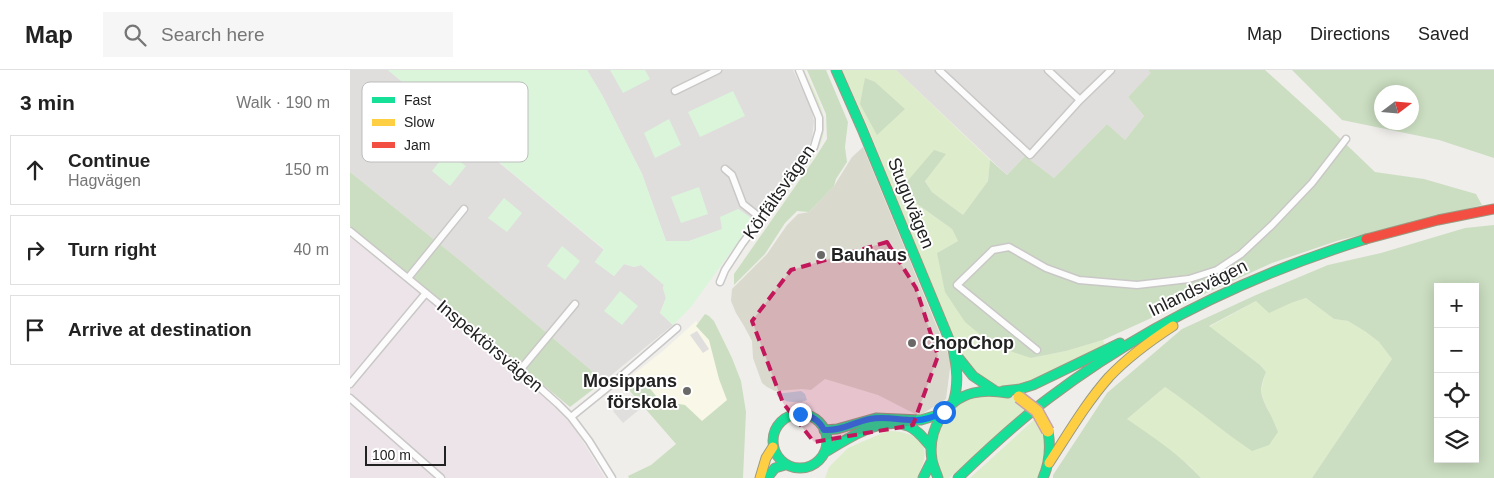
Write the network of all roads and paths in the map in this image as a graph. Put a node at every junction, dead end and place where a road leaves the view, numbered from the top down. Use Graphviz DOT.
graph roads {
  1 [pos="718,70"];
  2 [pos="799,70"];
  3 [pos="836,70"];
  4 [pos="939,70"];
  5 [pos="1048,70"];
  6 [pos="1111,70"];
  7 [pos="675,91"];
  8 [pos="1080,100"];
  9 [pos="1346,139"];
  10 [pos="725,168"];
  11 [pos="464,209"];
  12 [pos="1494,209"];
  13 [pos="1494,217"];
  14 [pos="762,219"];
  15 [pos="350,231"];
  16 [pos="408,278"];
  17 [pos="720,282"];
  18 [pos="426,293"];
  19 [pos="575,304"];
  20 [pos="1194,308"];
  21 [pos="1184,318"];
  22 [pos="677,328"];
  23 [pos="953,349"];
  24 [pos="1037,350"];
  25 [pos="520,370"];
  26 [pos="350,384"];
  27 [pos="998,390"];
  28 [pos="350,398"];
  29 [pos="953,403"];
  30 [pos="944,412"];
  31 [pos="571,417"];
  32 [pos="824,430"];
  33 [pos="773,447"];
  34 [pos="931,447"];
  35 [pos="824,453"];
  36 [pos="932,460"];
  37 [pos="1049,463"];
  38 [pos="785,465"];
  39 [pos="441,478"];
  40 [pos="612,478"];
  41 [pos="760,478"];
  42 [pos="767,478"];
  43 [pos="923,478"];
  44 [pos="938,478"];
  45 [pos="958,478"];
  46 [pos="964,478"];
  47 [pos="1043,478"];
  1 -- 7 [label="street"];
  2 -- 14 [label="street, Körfältsvägen"];
  3 -- 23 [label="main road, Stuguvägen"];
  4 -- 8 [label="street"];
  5 -- 8 [label="street"];
  6 -- 8 [label="street"];
  9 -- 24 [label="street"];
  10 -- 14 [label="street"];
  11 -- 16 [label="street"];
  12 -- 20 [label="main road, Inlandsvägen"];
  13 -- 21 [label="main road, Inlandsvägen"];
  14 -- 17 [label="street, Körfältsvägen"];
  15 -- 16 [label="street, Inspektörsvägen"];
  16 -- 18 [label="street, Inspektörsvägen"];
  18 -- 25 [label="street, Inspektörsvägen"];
  18 -- 26 [label="street"];
  19 -- 25 [label="street"];
  20 -- 27 [label="main road"];
  20 -- 45 [label="main road, Inlandsvägen"];
  21 -- 37 [label="main road"];
  21 -- 46 [label="main road, Inlandsvägen"];
  22 -- 31 [label="street"];
  23 -- 27 [label="main road, Stuguvägen"];
  23 -- 29 [label="main road, Stuguvägen"];
  25 -- 31 [label="street, Inspektörsvägen"];
  27 -- 29 [label="main road"];
  27 -- 37 [label="main road, bridge"];
  28 -- 39 [label="street"];
  29 -- 30 [label="main road"];
  30 -- 32 [label="main road"];
  30 -- 34 [label="main road"];
  31 -- 40 [label="street, Inspektörsvägen"];
  32 -- 33 [label="main road"];
  32 -- 35 [label="main road"];
  33 -- 38 [label="main road"];
  33 -- 41 [label="main road"];
  34 -- 35 [label="main road"];
  34 -- 36 [label="main road"];
  35 -- 38 [label="main road"];
  36 -- 43 [label="main road"];
  36 -- 44 [label="main road"];
  37 -- 47 [label="main road"];
  38 -- 42 [label="main road"];
}
